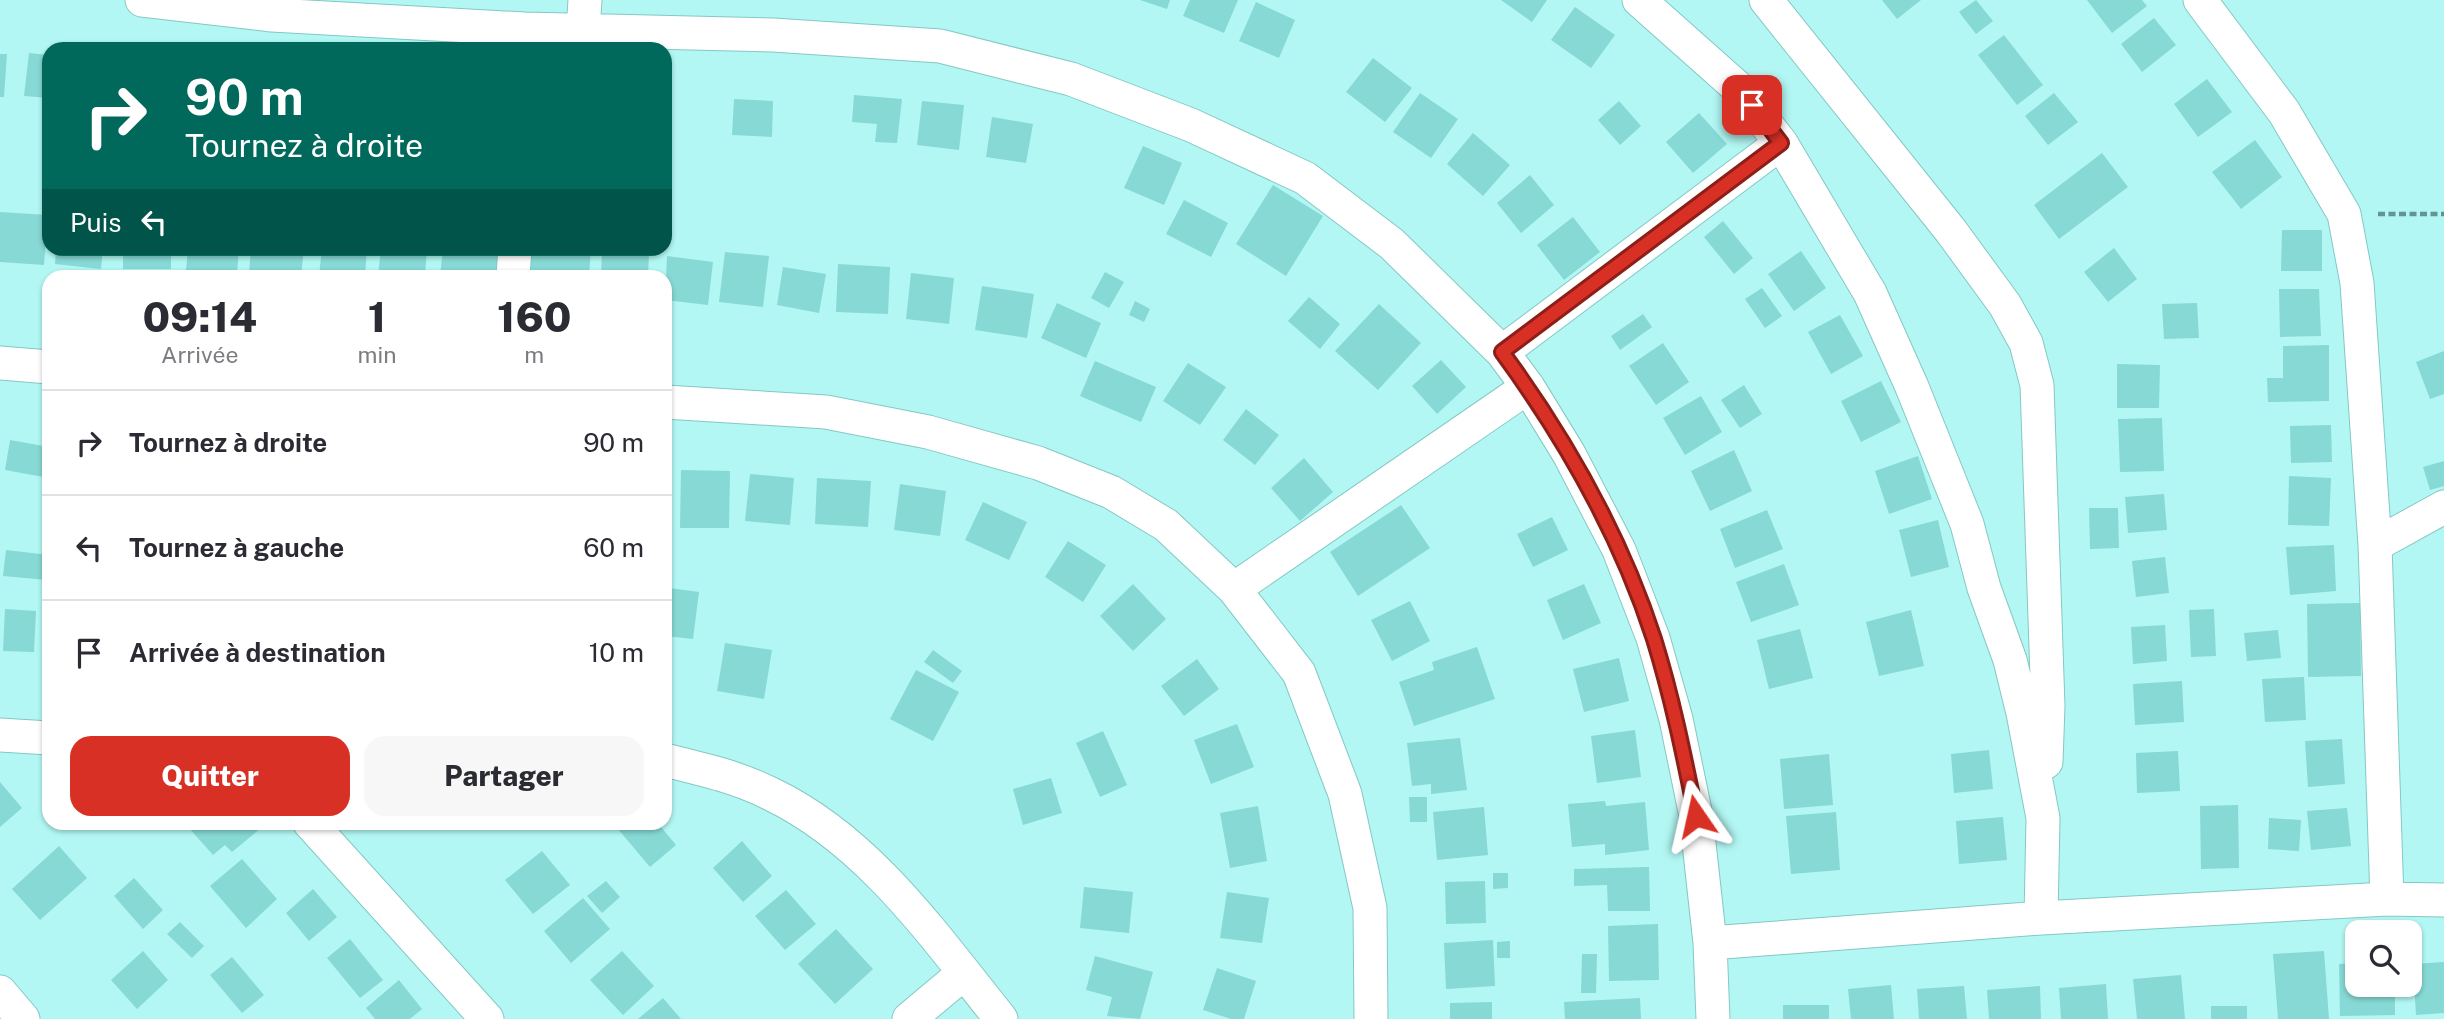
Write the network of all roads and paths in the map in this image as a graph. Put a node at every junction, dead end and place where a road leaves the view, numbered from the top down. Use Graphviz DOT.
graph roads {
  1 [pos="142,0"];
  2 [pos="1639,0"];
  3 [pos="1766,0"];
  4 [pos="2200,0"];
  5 [pos="584,16"];
  6 [pos="525,39"];
  7 [pos="1781,143"];
  8 [pos="2344,214"];
  9 [pos="2444,214"];
  10 [pos="1502,352"];
  11 [pos="0,363"];
  12 [pos="42,366"];
  13 [pos="1528,387"];
  14 [pos="672,402"];
  15 [pos="2444,507"];
  16 [pos="2375,545"];
  17 [pos="1234,589"];
  18 [pos="0,736"];
  19 [pos="42,738"];
  20 [pos="672,762"];
  21 [pos="2043,818"];
  22 [pos="316,830"];
  23 [pos="2387,899"];
  24 [pos="2444,900"];
  25 [pos="2041,918"];
  26 [pos="1710,943"];
  27 [pos="964,973"];
  28 [pos="0,992"];
  29 [pos="23,1019"];
  30 [pos="486,1019"];
  31 [pos="909,1019"];
  32 [pos="1001,1019"];
  33 [pos="1371,1019"];
  34 [pos="1713,1019"];
  1 -- 6 [label="street"];
  2 -- 7 [label="street"];
  3 -- 21 [label="street"];
  4 -- 8 [label="street"];
  5 -- 6 [label="street"];
  5 -- 10 [label="street"];
  7 -- 10 [label="street"];
  7 -- 21 [label="street"];
  8 -- 9 [label="path"];
  8 -- 16 [label="street"];
  10 -- 13 [label="street"];
  11 -- 12 [label="street"];
  13 -- 17 [label="street"];
  13 -- 26 [label="street"];
  14 -- 17 [label="street"];
  15 -- 16 [label="street"];
  16 -- 23 [label="street"];
  17 -- 33 [label="street"];
  18 -- 19 [label="street"];
  20 -- 27 [label="street"];
  21 -- 25 [label="street"];
  22 -- 30 [label="street"];
  23 -- 24 [label="street"];
  23 -- 25 [label="street"];
  25 -- 26 [label="street"];
  26 -- 34 [label="street"];
  27 -- 31 [label="street"];
  27 -- 32 [label="street"];
  28 -- 29 [label="street"];
}
